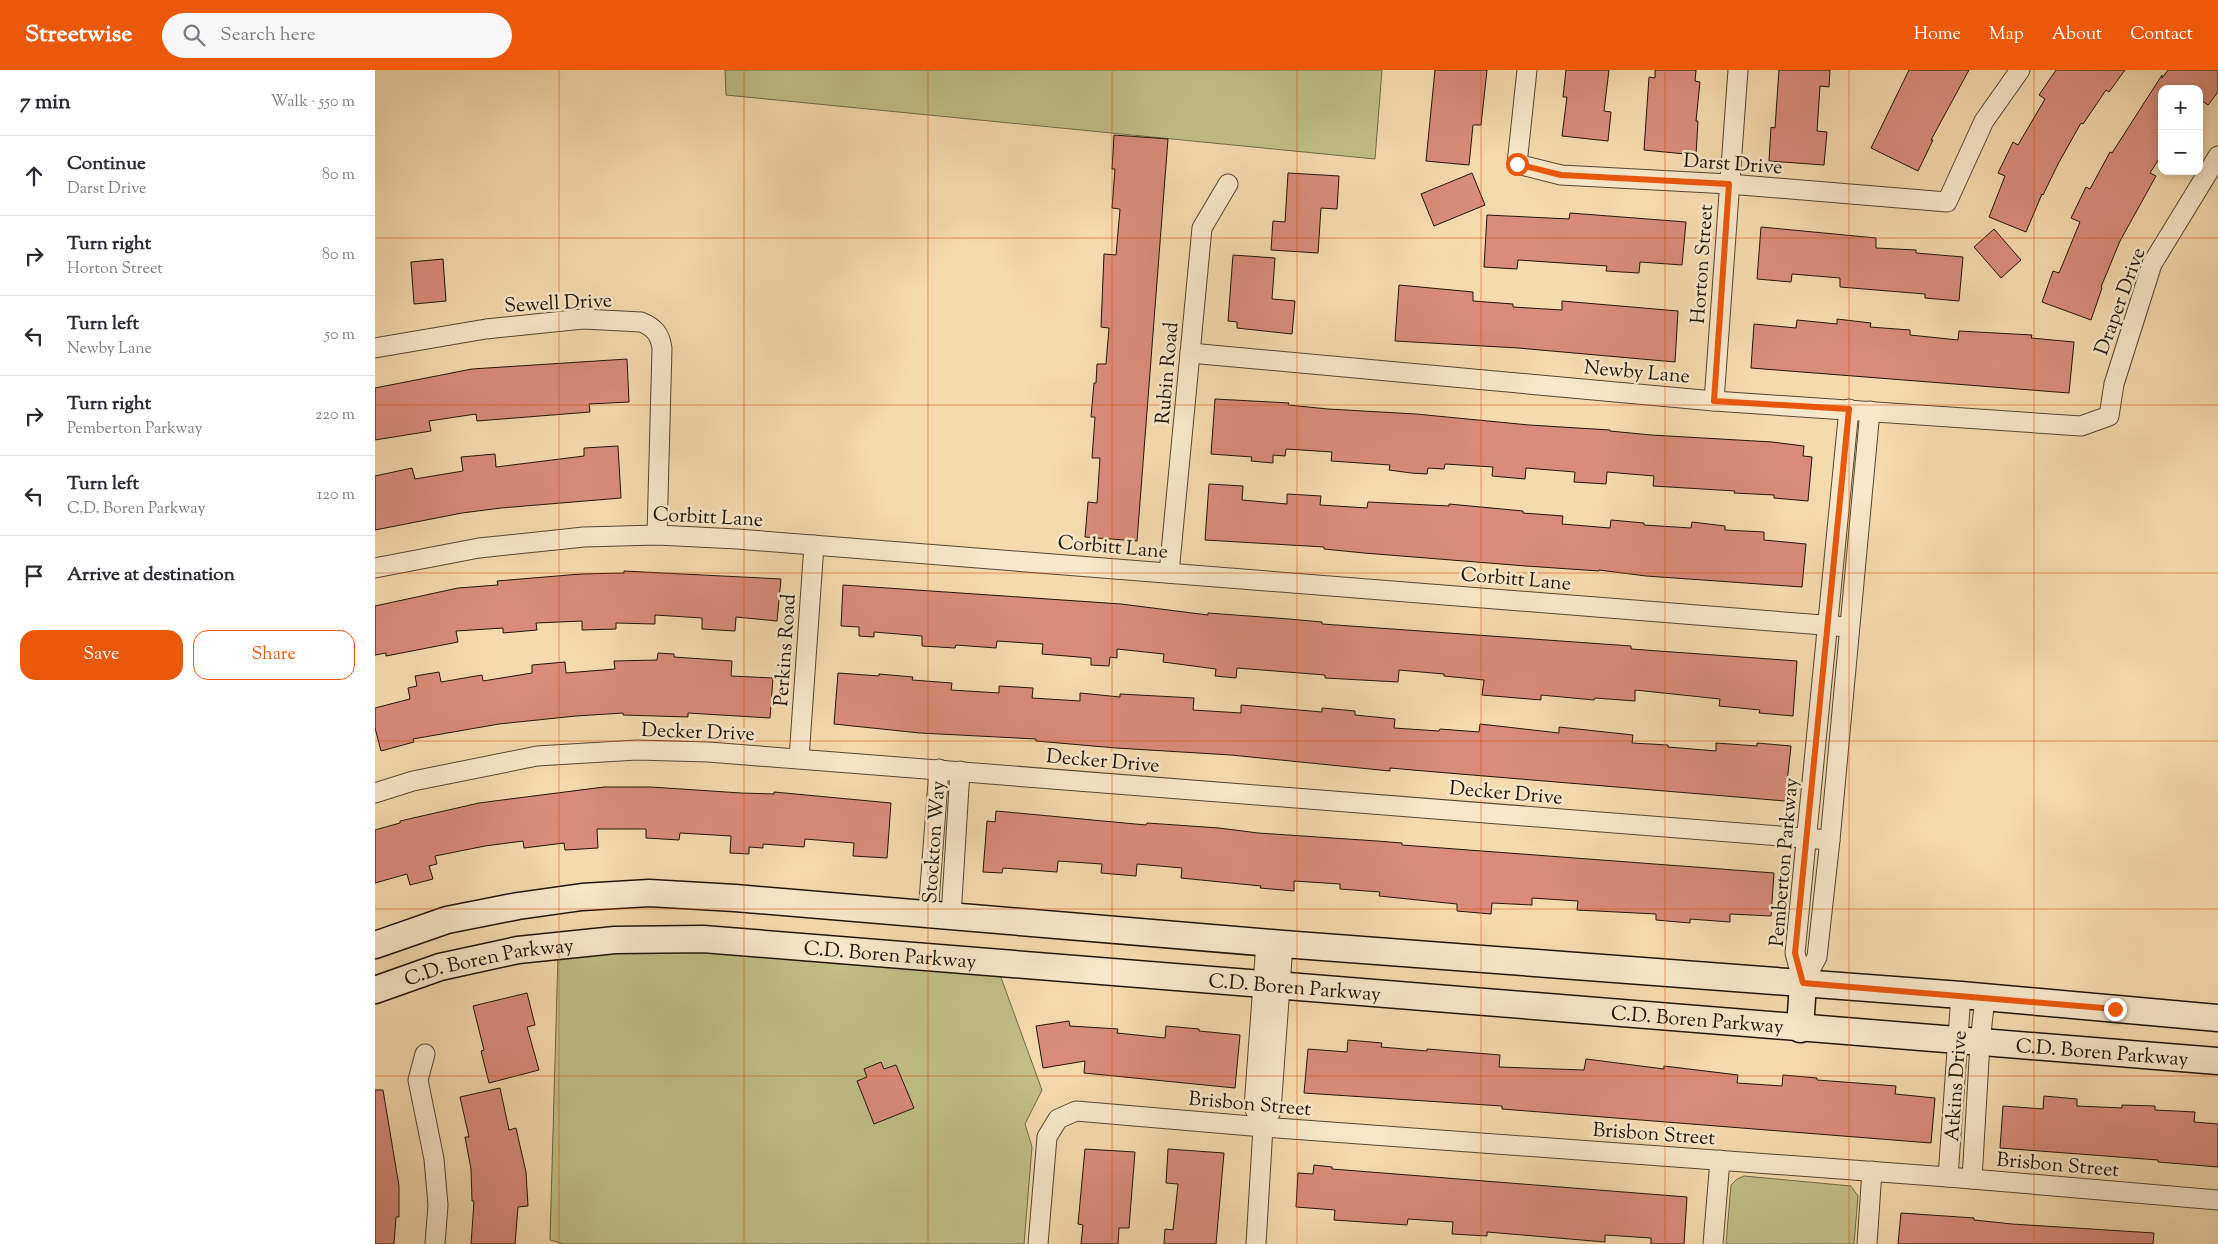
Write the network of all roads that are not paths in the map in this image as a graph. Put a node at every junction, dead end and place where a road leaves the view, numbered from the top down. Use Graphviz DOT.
graph roads {
  1 [pos="1527,70"];
  2 [pos="1738,70"];
  3 [pos="2020,70"];
  4 [pos="2218,156"];
  5 [pos="1228,184"];
  6 [pos="1729,184"];
  7 [pos="375,348"];
  8 [pos="1190,353"];
  9 [pos="1714,401"];
  10 [pos="1849,409"];
  11 [pos="1870,411"];
  12 [pos="2109,416"];
  13 [pos="657,535"];
  14 [pos="814,545"];
  15 [pos="375,568"];
  16 [pos="1169,574"];
  17 [pos="1828,626"];
  18 [pos="1848,627"];
  19 [pos="799,758"];
  20 [pos="939,769"];
  21 [pos="960,771"];
  22 [pos="375,793"];
  23 [pos="1807,838"];
  24 [pos="1830,840"];
  25 [pos="940,915"];
  26 [pos="375,944"];
  27 [pos="1274,944"];
  28 [pos="1803,983"];
  29 [pos="1271,986"];
  30 [pos="375,990"];
  31 [pos="1973,996"];
  32 [pos="2218,1018"];
  33 [pos="1800,1029"];
  34 [pos="1968,1042"];
  35 [pos="425,1054"];
  36 [pos="2218,1061"];
  37 [pos="1263,1127"];
  38 [pos="1720,1160"];
  39 [pos="1872,1171"];
  40 [pos="1948,1177"];
  41 [pos="1972,1179"];
  42 [pos="2218,1200"];
  43 [pos="435,1244"];
  44 [pos="1038,1244"];
  45 [pos="1256,1244"];
  46 [pos="1713,1244"];
  47 [pos="1867,1244"];
  1 -- 6 [label="street, Darst Drive"];
  2 -- 6 [label="street, Horton Street"];
  3 -- 6 [label="street, Darst Drive"];
  4 -- 12 [label="street, Draper Drive"];
  5 -- 8 [label="street, Rubin Road"];
  6 -- 9 [label="street, Horton Street"];
  7 -- 13 [label="street, Sewell Drive"];
  8 -- 9 [label="street, Newby Lane"];
  8 -- 16 [label="street, Rubin Road"];
  9 -- 10 [label="street, Newby Lane"];
  10 -- 11 [label="street, Newby Lane"];
  10 -- 17 [label="street, Pemberton Parkway"];
  11 -- 12 [label="street, Newby Lane"];
  11 -- 18 [label="street, Pemberton Parkway"];
  13 -- 14 [label="street, Corbitt Lane"];
  13 -- 15 [label="street, Corbitt Lane"];
  14 -- 16 [label="street, Corbitt Lane"];
  14 -- 19 [label="street, Perkins Road"];
  16 -- 17 [label="street, Corbitt Lane"];
  17 -- 18 [label="street, Corbitt Lane"];
  17 -- 23 [label="street, Pemberton Parkway"];
  18 -- 24 [label="street, Pemberton Parkway"];
  19 -- 20 [label="street, Decker Drive"];
  19 -- 22 [label="street, Decker Drive"];
  20 -- 21 [label="street, Decker Drive"];
  20 -- 25 [label="street, Stockton Way"];
  21 -- 23 [label="street, Decker Drive"];
  21 -- 25 [label="street, Stockton Way"];
  23 -- 24 [label="street, Decker Drive"];
  23 -- 28 [label="street, Pemberton Parkway"];
  24 -- 28 [label="street, Pemberton Parkway"];
  25 -- 26 [label="street, C.D. Boren Parkway"];
  25 -- 27 [label="street, C.D. Boren Parkway"];
  27 -- 28 [label="street, C.D. Boren Parkway"];
  27 -- 29 [label="street"];
  28 -- 31 [label="street, C.D. Boren Parkway"];
  28 -- 33 [label="street"];
  29 -- 30 [label="street, C.D. Boren Parkway"];
  29 -- 33 [label="street, C.D. Boren Parkway"];
  29 -- 37 [label="street"];
  31 -- 32 [label="street, C.D. Boren Parkway"];
  31 -- 34 [label="street, Atkins Drive"];
  33 -- 34 [label="street, C.D. Boren Parkway"];
  34 -- 36 [label="street, C.D. Boren Parkway"];
  34 -- 40 [label="street, Atkins Drive"];
  34 -- 41 [label="street, Atkins Drive"];
  35 -- 43 [label="street"];
  37 -- 38 [label="street, Brisbon Street"];
  37 -- 44 [label="street, Brisbon Street"];
  37 -- 45 [label="street"];
  38 -- 39 [label="street, Brisbon Street"];
  38 -- 46 [label="street"];
  39 -- 40 [label="street, Brisbon Street"];
  39 -- 47 [label="street"];
  40 -- 41 [label="street, Brisbon Street"];
  41 -- 42 [label="street, Brisbon Street"];
}
